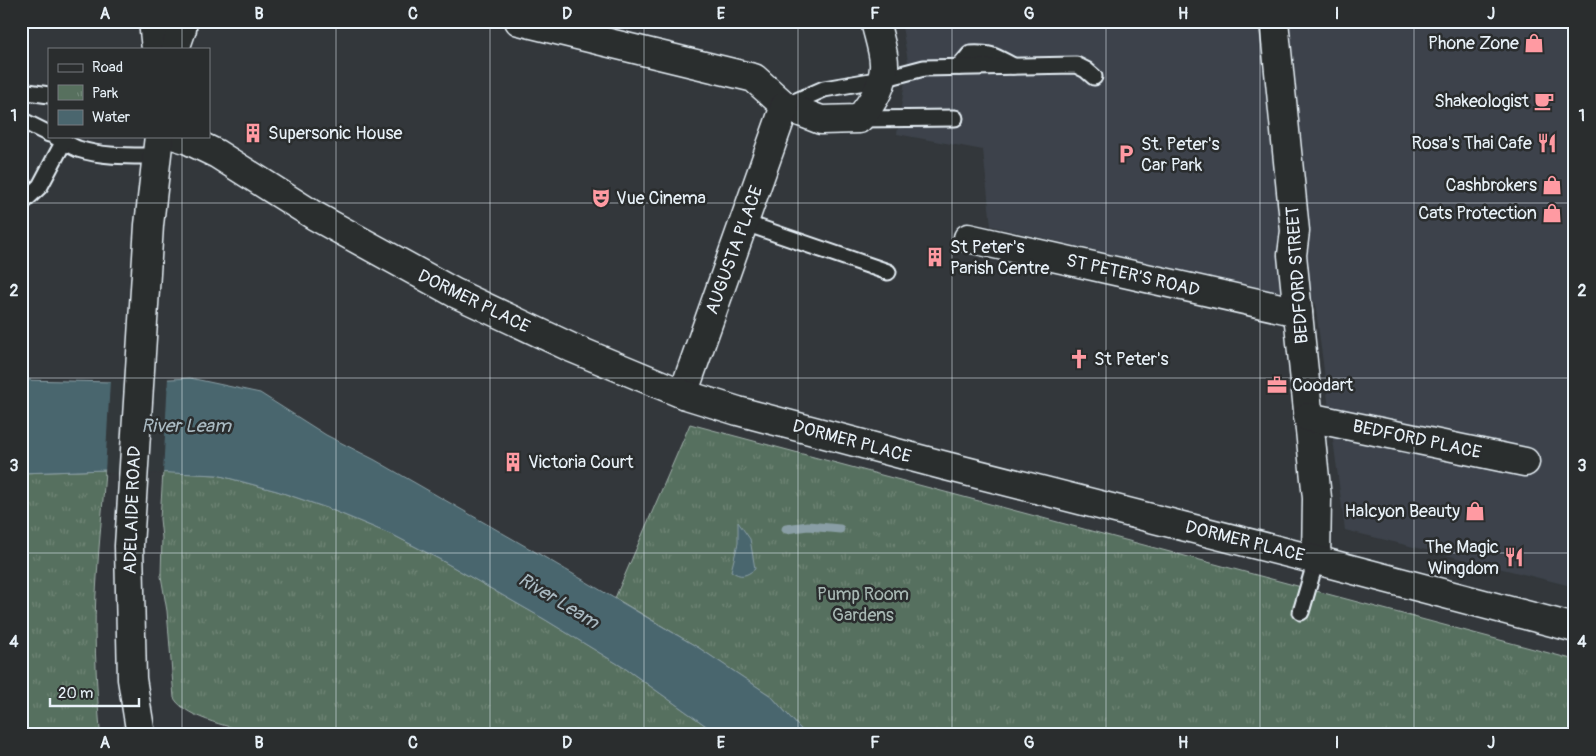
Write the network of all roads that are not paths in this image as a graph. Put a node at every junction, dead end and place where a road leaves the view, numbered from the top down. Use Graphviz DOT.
graph roads {
  1 [pos="152,21"];
  2 [pos="182,21"];
  3 [pos="519,21"];
  4 [pos="875,21"];
  5 [pos="1274,21"];
  6 [pos="156,48"];
  7 [pos="175,48"];
  8 [pos="1094,77"];
  9 [pos="882,79"];
  10 [pos="21,91"];
  11 [pos="48,95"];
  12 [pos="785,106"];
  13 [pos="955,118"];
  14 [pos="859,119"];
  15 [pos="21,120"];
  16 [pos="48,134"];
  17 [pos="183,138"];
  18 [pos="59,139"];
  19 [pos="158,146"];
  20 [pos="21,204"];
  21 [pos="745,223"];
  22 [pos="968,238"];
  23 [pos="888,272"];
  24 [pos="1298,312"];
  25 [pos="683,394"];
  26 [pos="1308,417"];
  27 [pos="1525,462"];
  28 [pos="1316,560"];
  29 [pos="1301,612"];
  30 [pos="1575,628"];
  31 [pos="141,735"];
  1 -- 6 [label="main road"];
  2 -- 7 [label="main road"];
  3 -- 12 [label="main road"];
  4 -- 9 [label="main road"];
  5 -- 24 [label="main road, BEDFORD STREET"];
  8 -- 9 [label="lane"];
  9 -- 12 [label="lane"];
  9 -- 14 [label="main road"];
  10 -- 11 [label="lane"];
  12 -- 14 [label="main road"];
  12 -- 21 [label="main road, AUGUSTA PLACE"];
  13 -- 14 [label="lane"];
  15 -- 16 [label="lane"];
  17 -- 25 [label="main road, DORMER PLACE"];
  18 -- 19 [label="lane"];
  18 -- 20 [label="lane"];
  19 -- 31 [label="main road, ADELAIDE ROAD"];
  21 -- 23 [label="lane"];
  21 -- 25 [label="main road, AUGUSTA PLACE"];
  22 -- 24 [label="main road, ST PETER'S ROAD"];
  24 -- 26 [label="main road, BEDFORD STREET"];
  25 -- 28 [label="main road, DORMER PLACE"];
  26 -- 27 [label="main road, BEDFORD PLACE"];
  26 -- 28 [label="main road, BEDFORD STREET"];
  28 -- 29 [label="lane"];
  28 -- 30 [label="main road, DORMER PLACE"];
}
